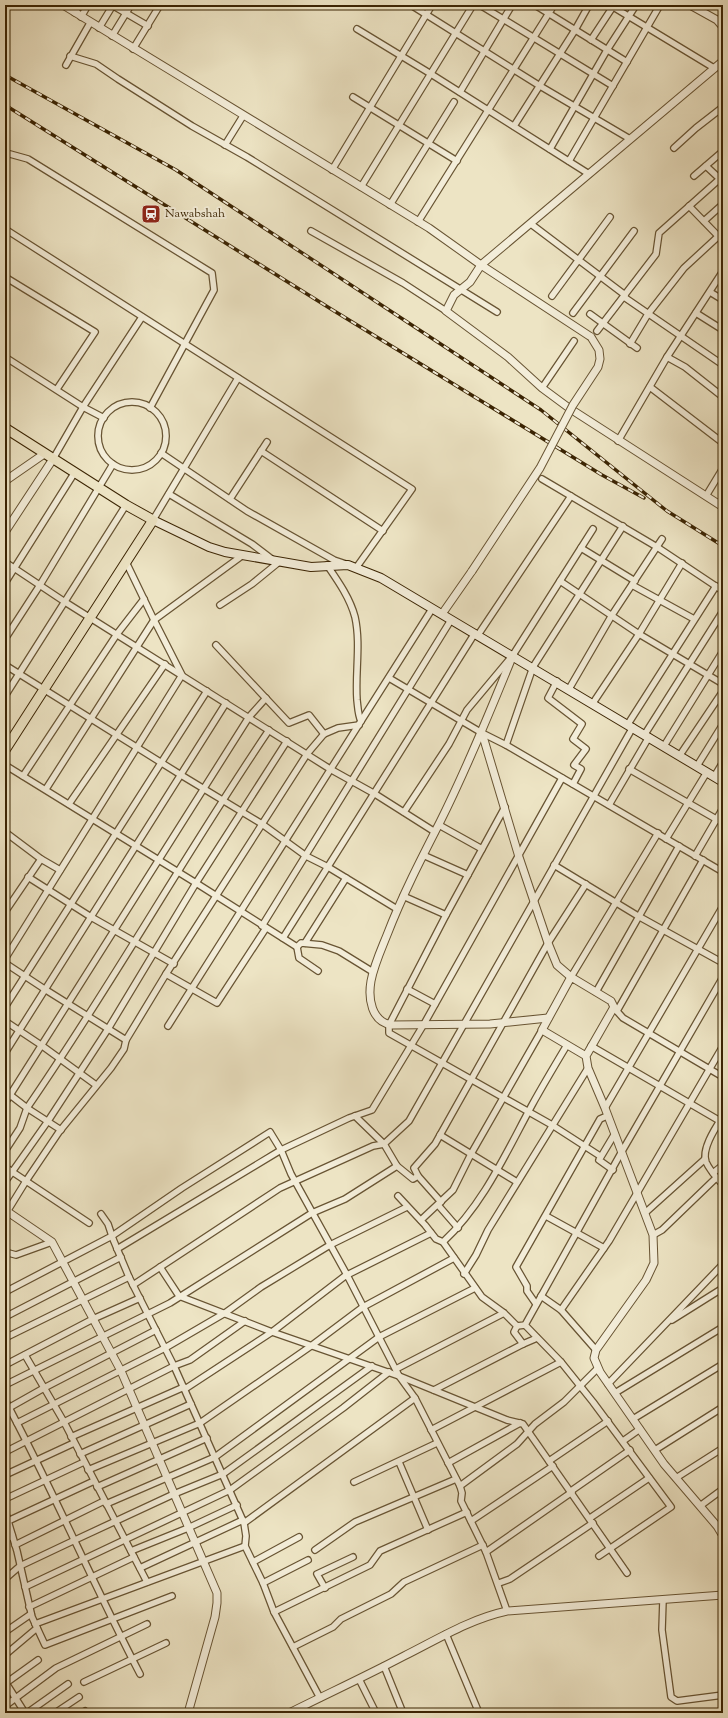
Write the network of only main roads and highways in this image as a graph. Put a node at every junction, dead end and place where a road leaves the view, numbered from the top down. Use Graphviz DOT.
graph roads {
  1 [pos="5,428"];
  2 [pos="153,520"];
  3 [pos="5,750"];
  4 [pos="723,782"];
  1 -- 2 [label="main road"];
  2 -- 3 [label="main road"];
  2 -- 4 [label="main road"];
}
